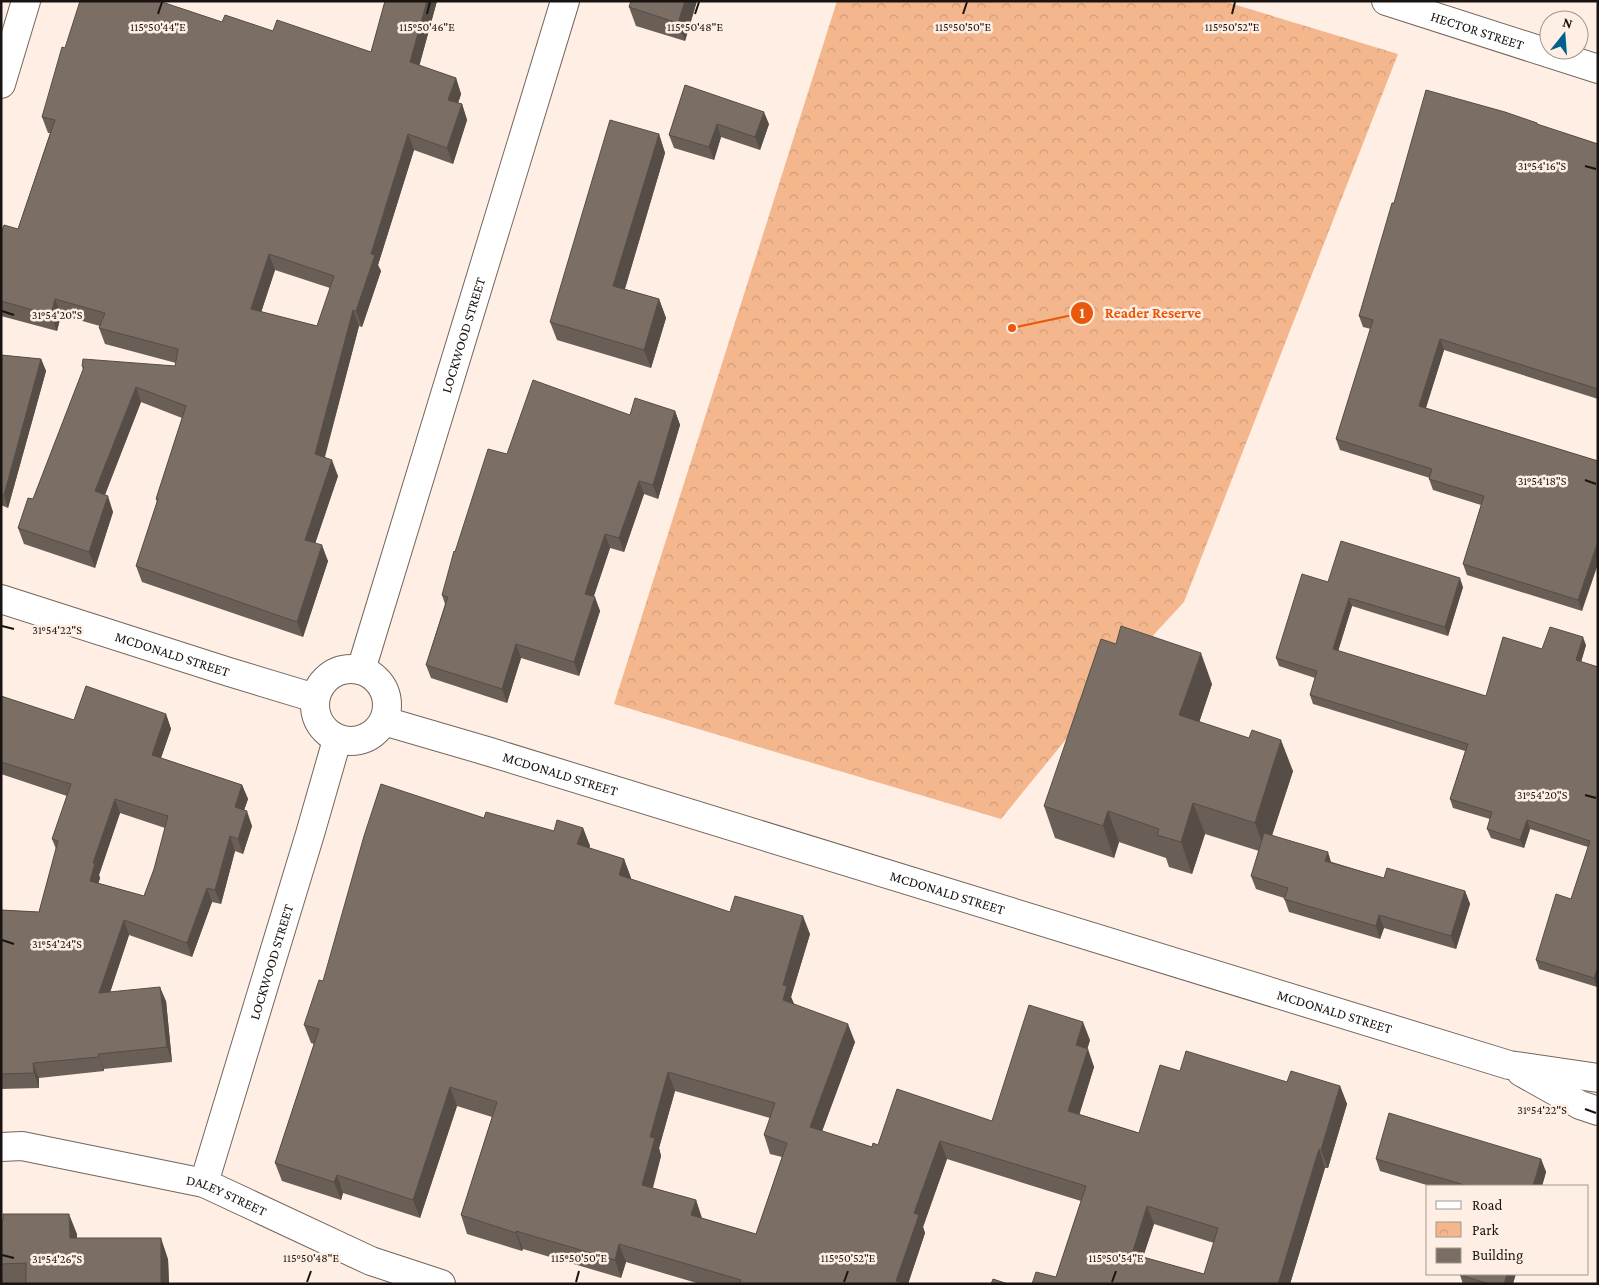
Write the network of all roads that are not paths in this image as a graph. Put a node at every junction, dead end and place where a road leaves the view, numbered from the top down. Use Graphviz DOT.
graph roads {
  1 [pos="26,1"];
  2 [pos="565,1"];
  3 [pos="1386,1"];
  4 [pos="1598,69"];
  5 [pos="1,84"];
  6 [pos="1,599"];
  7 [pos="362,670"];
  8 [pos="315,698"];
  9 [pos="384,721"];
  10 [pos="337,740"];
  11 [pos="1509,1064"];
  12 [pos="1598,1078"];
  13 [pos="1598,1111"];
  14 [pos="1,1147"];
  15 [pos="204,1183"];
  16 [pos="371,1272"];
  17 [pos="442,1284"];
  1 -- 5 [label="street"];
  2 -- 7 [label="street, LOCKWOOD STREET"];
  3 -- 4 [label="street, HECTOR STREET"];
  6 -- 8 [label="street, MCDONALD STREET"];
  7 -- 8 [label="street"];
  7 -- 9 [label="street"];
  8 -- 10 [label="street"];
  9 -- 10 [label="street"];
  9 -- 11 [label="street, MCDONALD STREET"];
  10 -- 15 [label="street, LOCKWOOD STREET"];
  11 -- 12 [label="street, MCDONALD STREET"];
  11 -- 13 [label="street, MCDONALD STREET"];
  14 -- 15 [label="street, DALEY STREET"];
  15 -- 16 [label="street, DALEY STREET"];
  16 -- 17 [label="street, DALEY STREET"];
}
